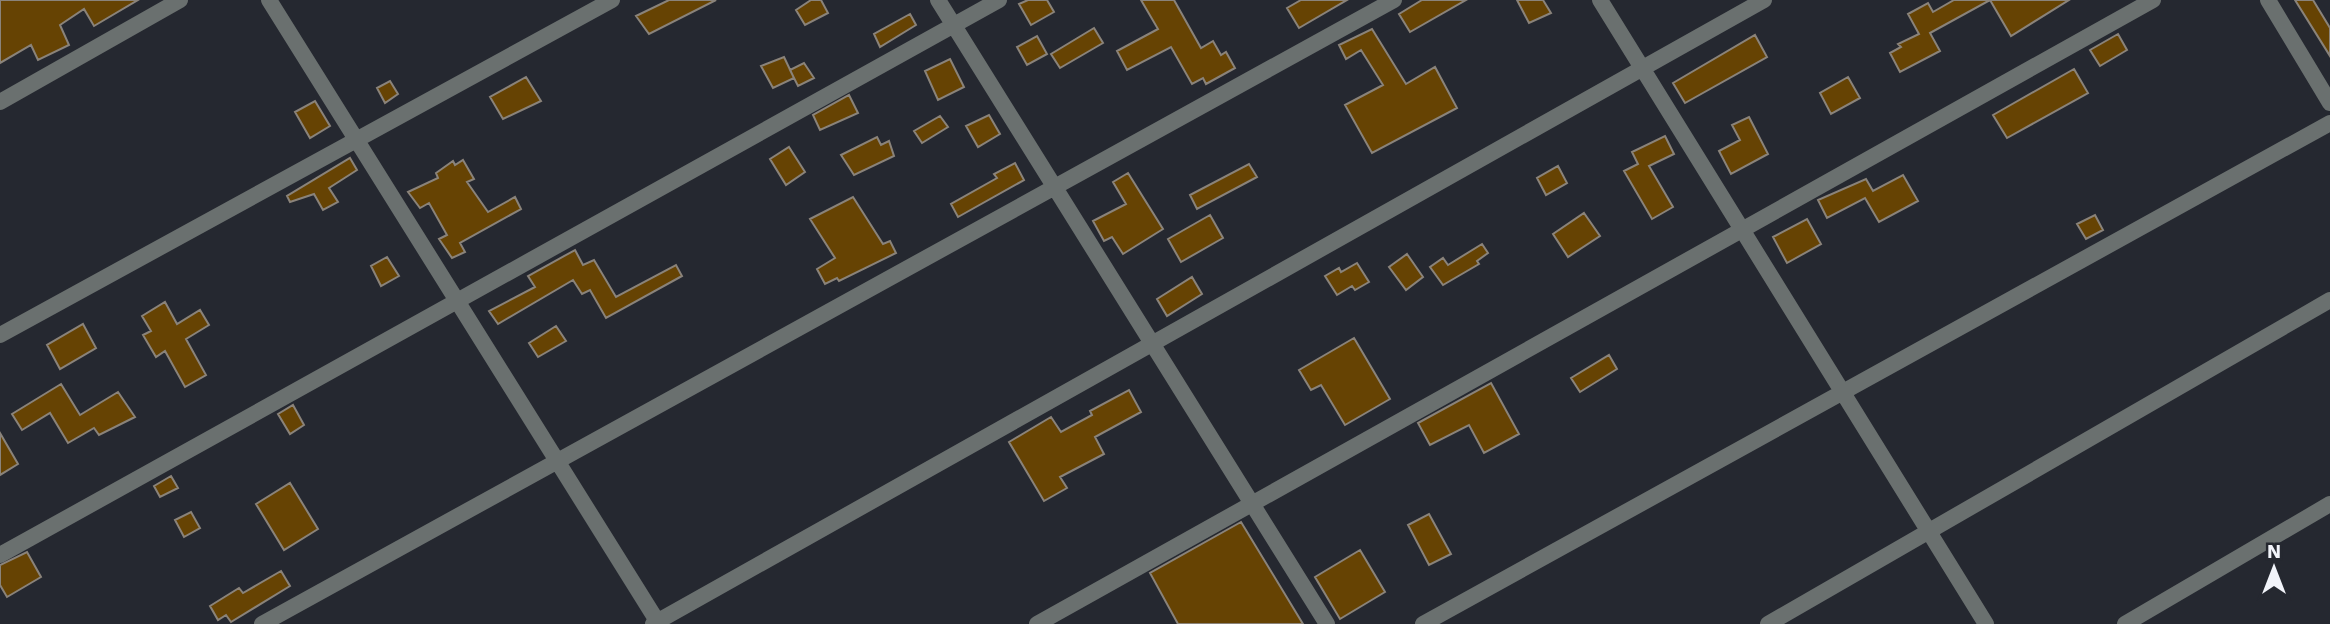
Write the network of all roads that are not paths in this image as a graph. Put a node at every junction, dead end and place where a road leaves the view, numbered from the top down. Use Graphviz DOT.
graph roads {
  1 [pos="180,0"];
  2 [pos="269,0"];
  3 [pos="612,0"];
  4 [pos="938,0"];
  5 [pos="999,0"];
  6 [pos="1394,0"];
  7 [pos="1600,0"];
  8 [pos="1764,0"];
  9 [pos="2153,0"];
  10 [pos="2268,0"];
  11 [pos="954,25"];
  12 [pos="1643,67"];
  13 [pos="0,102"];
  14 [pos="2330,103"];
  15 [pos="2330,124"];
  16 [pos="356,139"];
  17 [pos="1055,186"];
  18 [pos="1741,228"];
  19 [pos="457,300"];
  20 [pos="2330,300"];
  21 [pos="0,335"];
  22 [pos="1154,344"];
  23 [pos="1843,392"];
  24 [pos="558,462"];
  25 [pos="1252,502"];
  26 [pos="2330,504"];
  27 [pos="1929,531"];
  28 [pos="0,555"];
  29 [pos="657,623"];
  30 [pos="262,624"];
  31 [pos="1037,624"];
  32 [pos="1327,624"];
  33 [pos="1423,624"];
  34 [pos="1768,624"];
  35 [pos="1986,624"];
  36 [pos="2125,624"];
  1 -- 13 [label="street"];
  2 -- 16 [label="street"];
  3 -- 16 [label="street"];
  4 -- 11 [label="street"];
  5 -- 11 [label="street"];
  6 -- 17 [label="street"];
  7 -- 12 [label="street"];
  8 -- 12 [label="street"];
  9 -- 18 [label="street"];
  10 -- 14 [label="street"];
  11 -- 17 [label="street"];
  11 -- 19 [label="street"];
  12 -- 18 [label="street"];
  12 -- 22 [label="street"];
  15 -- 23 [label="street"];
  16 -- 19 [label="street"];
  16 -- 21 [label="street"];
  17 -- 22 [label="street"];
  17 -- 24 [label="street"];
  18 -- 23 [label="street"];
  18 -- 25 [label="street"];
  19 -- 24 [label="street"];
  19 -- 28 [label="street"];
  20 -- 27 [label="street"];
  22 -- 25 [label="street"];
  22 -- 29 [label="street"];
  23 -- 27 [label="street"];
  23 -- 33 [label="street"];
  24 -- 29 [label="street"];
  24 -- 30 [label="street"];
  25 -- 31 [label="street"];
  25 -- 32 [label="street"];
  26 -- 36 [label="street"];
  27 -- 34 [label="street"];
  27 -- 35 [label="street"];
}
